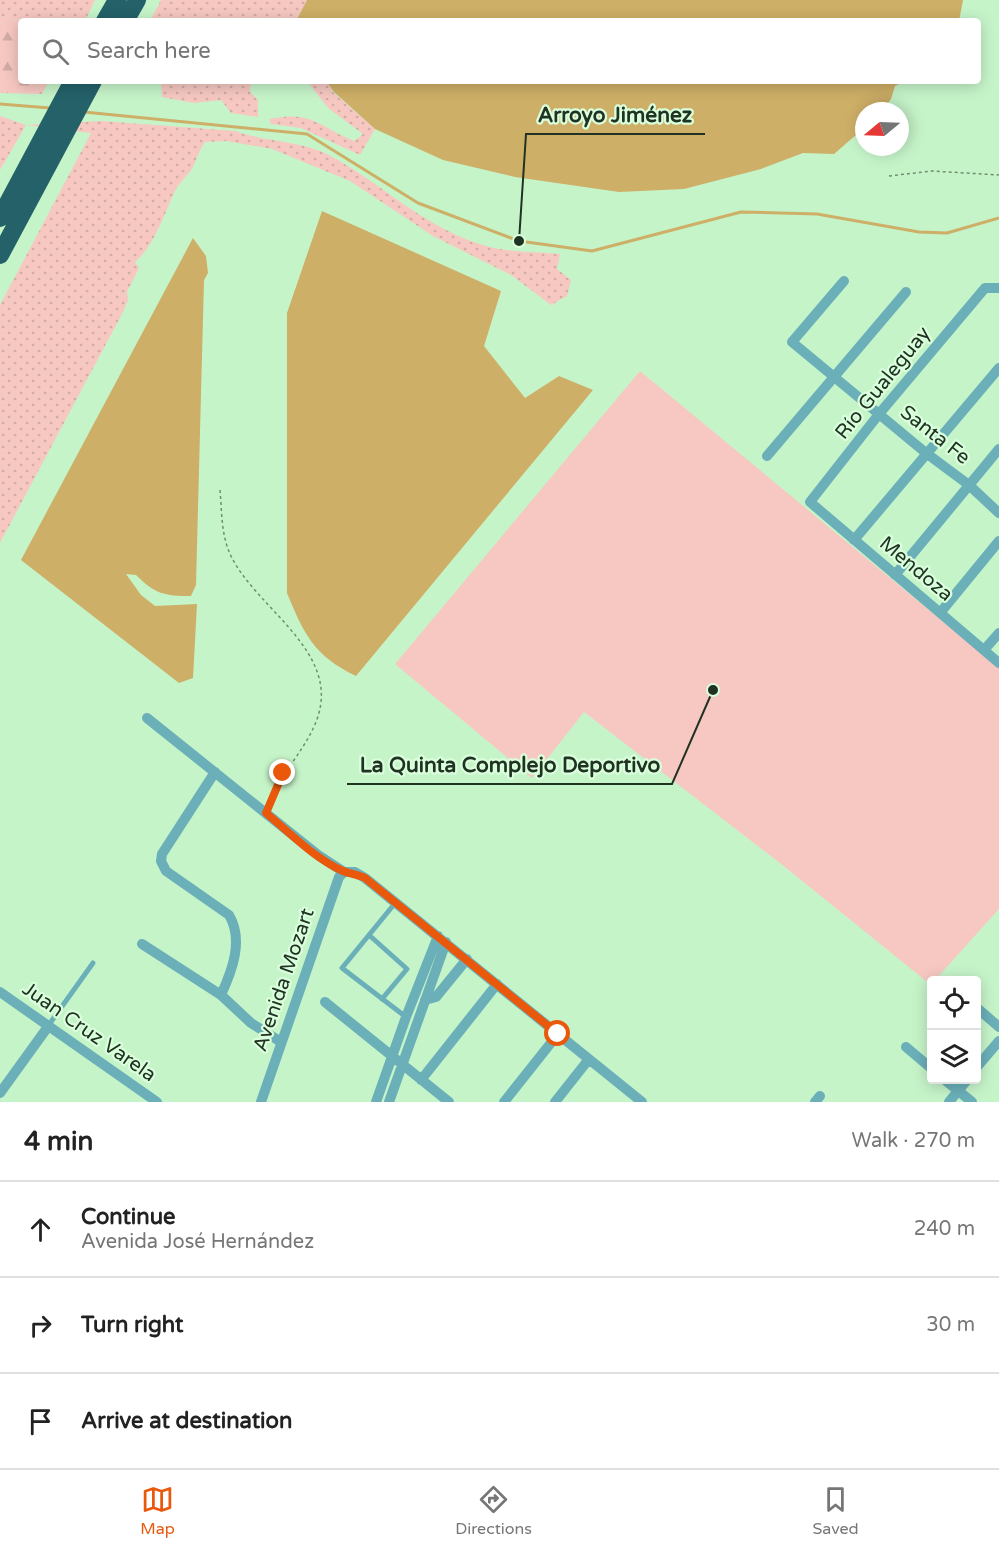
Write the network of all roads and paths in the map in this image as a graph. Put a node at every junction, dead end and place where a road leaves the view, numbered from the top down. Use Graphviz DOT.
graph roads {
  1 [pos="117,0"];
  2 [pos="137,0"];
  3 [pos="107,18"];
  4 [pos="127,18"];
  5 [pos="71,84"];
  6 [pos="91,84"];
  7 [pos="999,175"];
  8 [pos="889,176"];
  9 [pos="0,218"];
  10 [pos="0,255"];
  11 [pos="844,281"];
  12 [pos="999,288"];
  13 [pos="906,292"];
  14 [pos="999,368"];
  15 [pos="834,377"];
  16 [pos="879,414"];
  17 [pos="999,450"];
  18 [pos="926,453"];
  19 [pos="767,456"];
  20 [pos="969,485"];
  21 [pos="220,490"];
  22 [pos="810,502"];
  23 [pos="999,513"];
  24 [pos="854,540"];
  25 [pos="999,541"];
  26 [pos="896,575"];
  27 [pos="940,613"];
  28 [pos="999,633"];
  29 [pos="984,651"];
  30 [pos="999,663"];
  31 [pos="147,718"];
  32 [pos="215,772"];
  33 [pos="266,813"];
  34 [pos="344,872"];
  35 [pos="396,902"];
  36 [pos="369,935"];
  37 [pos="442,939"];
  38 [pos="142,944"];
  39 [pos="467,959"];
  40 [pos="93,963"];
  41 [pos="497,984"];
  42 [pos="0,992"];
  43 [pos="220,995"];
  44 [pos="382,999"];
  45 [pos="425,1000"];
  46 [pos="325,1002"];
  47 [pos="981,1010"];
  48 [pos="406,1017"];
  49 [pos="997,1020"];
  50 [pos="47,1028"];
  51 [pos="558,1034"];
  52 [pos="999,1041"];
  53 [pos="281,1042"];
  54 [pos="906,1047"];
  55 [pos="391,1057"];
  56 [pos="589,1059"];
  57 [pos="981,1062"];
  58 [pos="402,1065"];
  59 [pos="927,1065"];
  60 [pos="421,1080"];
  61 [pos="950,1084"];
  62 [pos="964,1084"];
  63 [pos="958,1091"];
  64 [pos="0,1093"];
  65 [pos="157,1102"];
  66 [pos="261,1102"];
  67 [pos="376,1102"];
  68 [pos="389,1102"];
  69 [pos="449,1102"];
  70 [pos="504,1102"];
  71 [pos="555,1102"];
  72 [pos="642,1102"];
  73 [pos="949,1102"];
  74 [pos="972,1102"];
  1 -- 3 [label="highway"];
  2 -- 4 [label="highway"];
  5 -- 9 [label="highway"];
  6 -- 10 [label="highway"];
  7 -- 8 [label="path"];
  11 -- 15 [label="street, Santa Fe"];
  12 -- 16 [label="street, Río Gualeguay"];
  13 -- 15 [label="street"];
  14 -- 18 [label="street"];
  15 -- 16 [label="street, Santa Fe"];
  15 -- 19 [label="street"];
  16 -- 18 [label="street, Santa Fe"];
  16 -- 22 [label="street, Río Gualeguay"];
  17 -- 20 [label="street"];
  18 -- 20 [label="street, Santa Fe"];
  18 -- 24 [label="street"];
  20 -- 23 [label="street, Santa Fe"];
  20 -- 26 [label="street"];
  21 -- 33 [label="path"];
  22 -- 24 [label="street, Mendoza"];
  24 -- 26 [label="street, Mendoza"];
  25 -- 27 [label="street"];
  26 -- 27 [label="street, Mendoza"];
  27 -- 29 [label="street, Mendoza"];
  28 -- 29 [label="street"];
  29 -- 30 [label="street, Mendoza"];
  31 -- 32 [label="street"];
  32 -- 33 [label="street"];
  32 -- 43 [label="street"];
  33 -- 34 [label="street"];
  34 -- 35 [label="street"];
  34 -- 53 [label="street, Avenida Mozart"];
  35 -- 36 [label="lane"];
  35 -- 37 [label="street"];
  36 -- 44 [label="lane"];
  36 -- 44 [label="lane"];
  37 -- 39 [label="street"];
  37 -- 45 [label="street"];
  37 -- 48 [label="street"];
  38 -- 43 [label="street"];
  39 -- 41 [label="street"];
  39 -- 45 [label="street"];
  40 -- 50 [label="lane"];
  41 -- 51 [label="street"];
  41 -- 60 [label="street"];
  42 -- 50 [label="street, Juan Cruz Varela"];
  43 -- 53 [label="street"];
  44 -- 48 [label="lane"];
  45 -- 58 [label="street"];
  46 -- 55 [label="street"];
  47 -- 49 [label="street"];
  48 -- 55 [label="street"];
  50 -- 64 [label="street"];
  50 -- 65 [label="street, Juan Cruz Varela"];
  51 -- 56 [label="street"];
  51 -- 70 [label="street"];
  52 -- 57 [label="street"];
  53 -- 66 [label="street, Avenida Mozart"];
  54 -- 59 [label="street"];
  55 -- 58 [label="street"];
  55 -- 67 [label="street"];
  56 -- 71 [label="street"];
  56 -- 72 [label="street"];
  58 -- 60 [label="street"];
  58 -- 68 [label="street"];
  60 -- 69 [label="street"];
  61 -- 63 [label="street"];
  62 -- 63 [label="street"];
  63 -- 73 [label="street"];
  63 -- 74 [label="street"];
}
